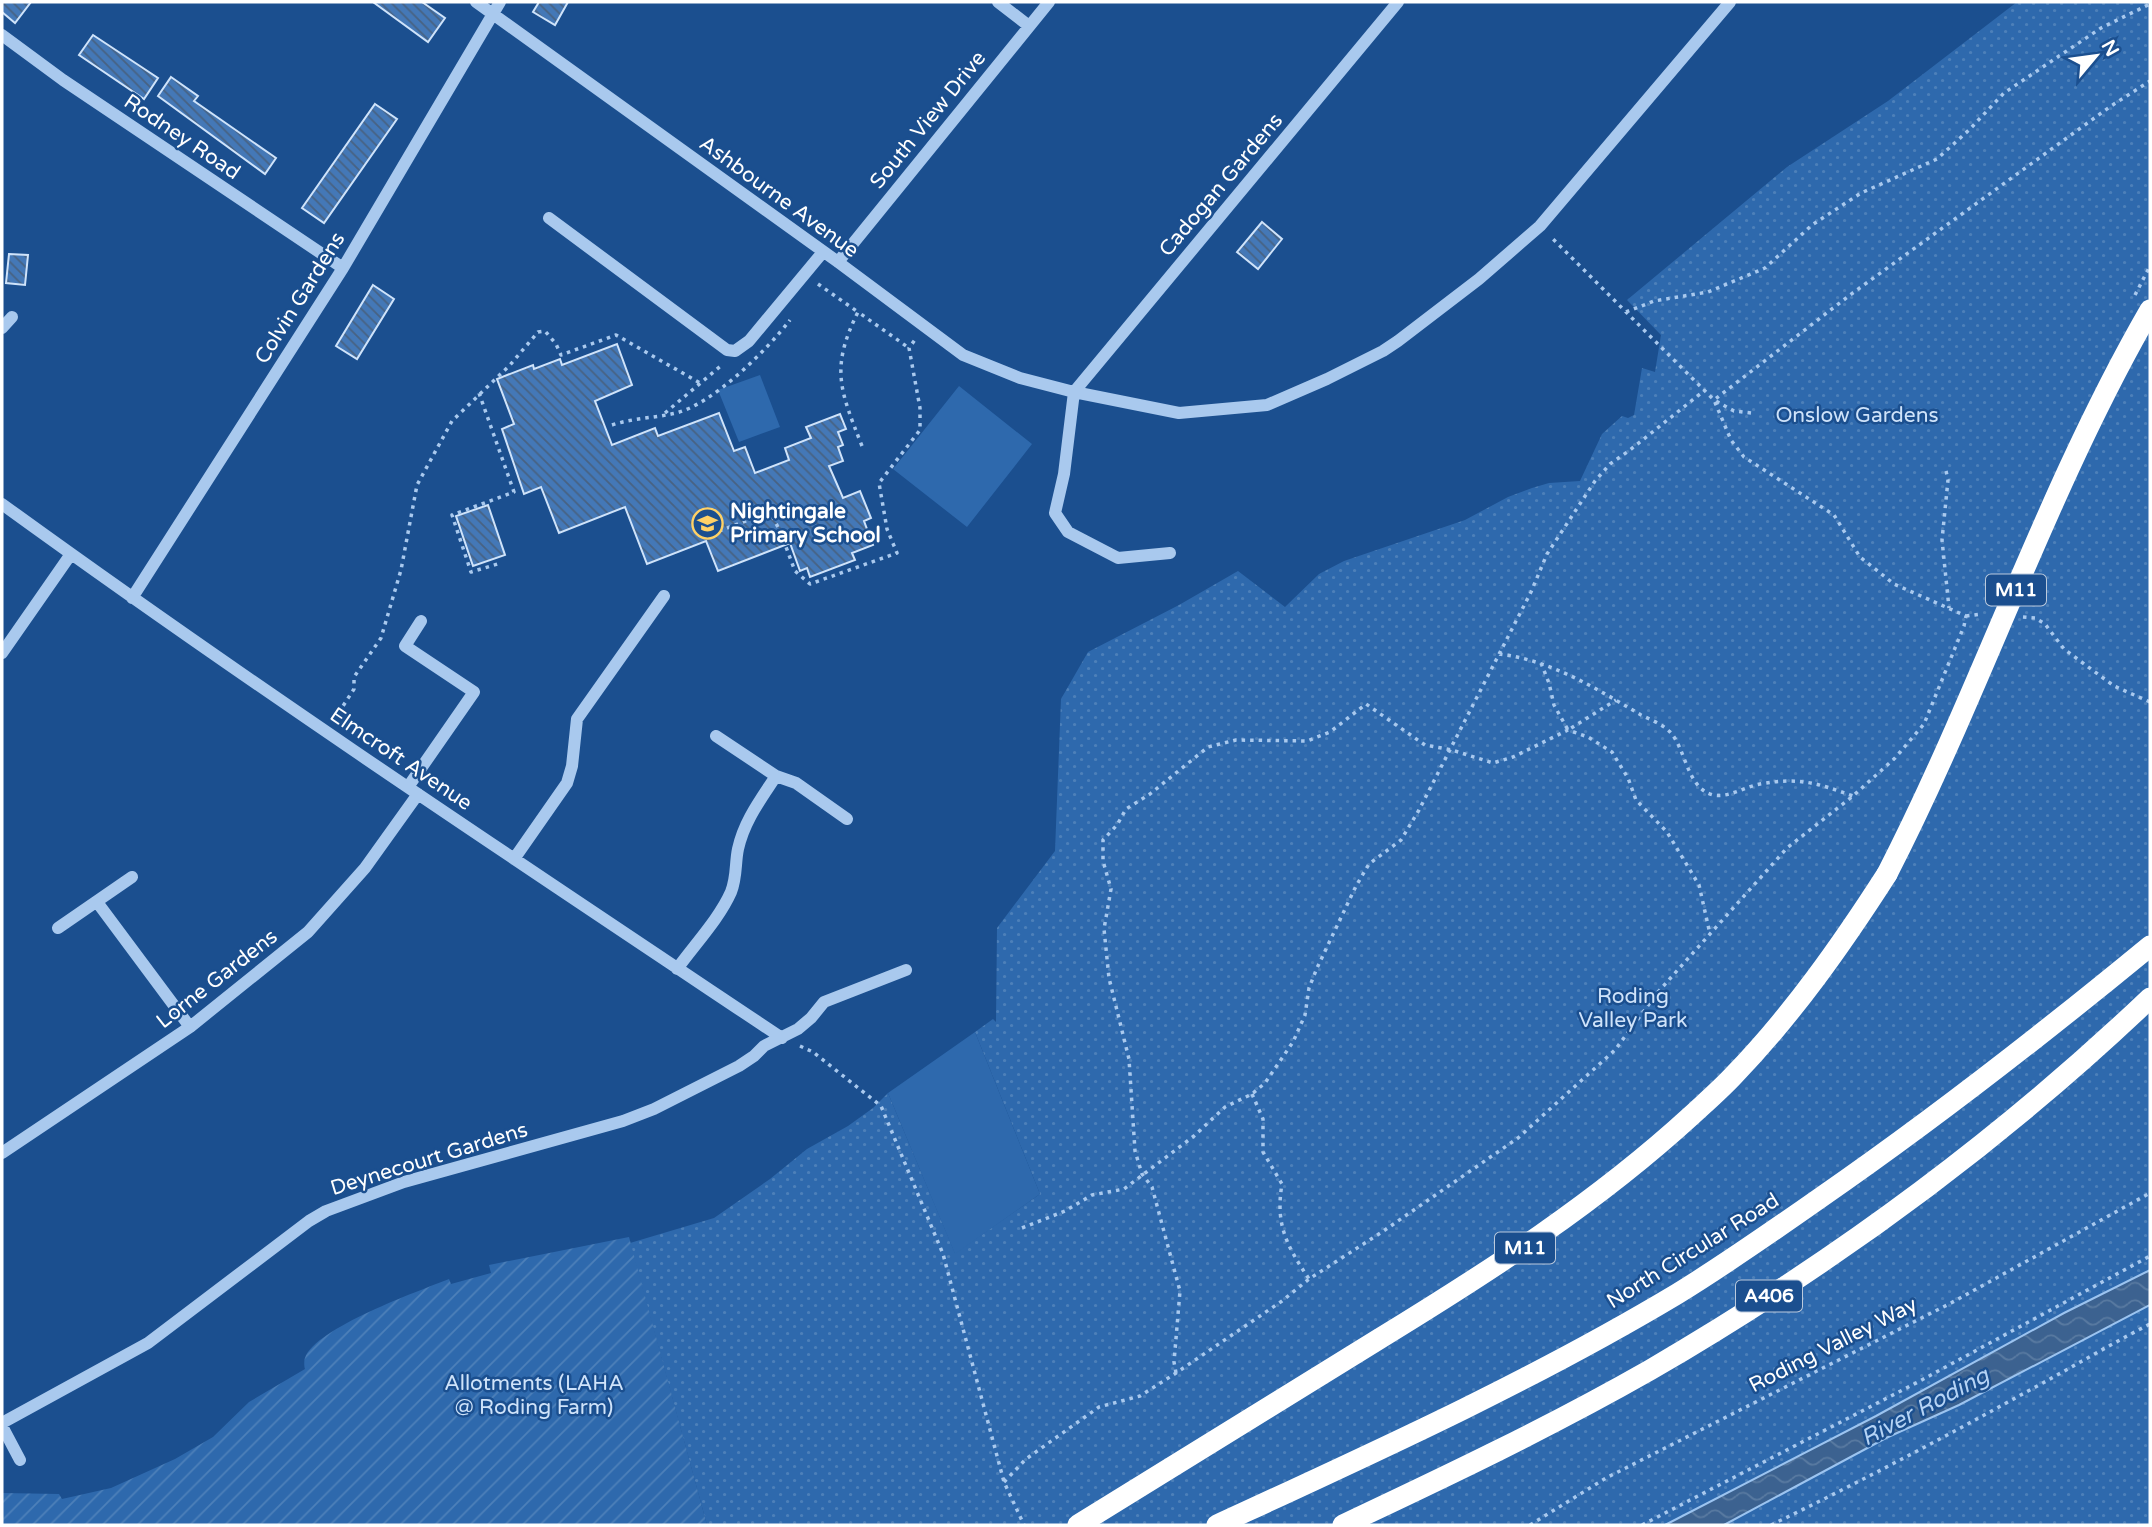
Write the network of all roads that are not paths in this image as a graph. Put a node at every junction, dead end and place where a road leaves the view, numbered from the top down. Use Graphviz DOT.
graph roads {
  1 [pos="476,2"];
  2 [pos="500,2"];
  3 [pos="998,2"];
  4 [pos="1049,2"];
  5 [pos="1398,2"];
  6 [pos="1730,2"];
  7 [pos="493,15"];
  8 [pos="1028,26"];
  9 [pos="2,35"];
  10 [pos="548,218"];
  11 [pos="823,252"];
  12 [pos="838,262"];
  13 [pos="343,268"];
  14 [pos="2150,310"];
  15 [pos="12,317"];
  16 [pos="2,328"];
  17 [pos="1074,392"];
  18 [pos="2,504"];
  19 [pos="1170,553"];
  20 [pos="71,555"];
  21 [pos="664,596"];
  22 [pos="132,598"];
  23 [pos="421,621"];
  24 [pos="2,653"];
  25 [pos="716,736"];
  26 [pos="776,776"];
  27 [pos="413,791"];
  28 [pos="848,819"];
  29 [pos="514,859"];
  30 [pos="132,877"];
  31 [pos="97,902"];
  32 [pos="58,928"];
  33 [pos="2150,946"];
  34 [pos="677,969"];
  35 [pos="906,970"];
  36 [pos="2150,998"];
  37 [pos="190,1027"];
  38 [pos="782,1038"];
  39 [pos="2,1153"];
  40 [pos="2,1425"];
  41 [pos="20,1460"];
  42 [pos="1078,1525"];
  43 [pos="1217,1525"];
  44 [pos="1343,1525"];
  1 -- 7 [label="street, Ashbourne Avenue"];
  2 -- 7 [label="street, Colvin Gardens"];
  3 -- 8 [label="street"];
  4 -- 8 [label="street, South View Drive"];
  5 -- 17 [label="street, Cadogan Gardens"];
  6 -- 17 [label="street"];
  7 -- 11 [label="street, Ashbourne Avenue"];
  7 -- 13 [label="street, Colvin Gardens"];
  8 -- 12 [label="street, South View Drive"];
  9 -- 13 [label="street, Rodney Road"];
  10 -- 11 [label="street"];
  11 -- 12 [label="street, Ashbourne Avenue"];
  12 -- 17 [label="street, Ashbourne Avenue"];
  13 -- 22 [label="street, Colvin Gardens"];
  14 -- 42 [label="highway, M11, bridge"];
  15 -- 16 [label="street"];
  17 -- 19 [label="street"];
  18 -- 20 [label="street, Elmcroft Avenue"];
  20 -- 22 [label="street, Elmcroft Avenue"];
  20 -- 24 [label="street"];
  21 -- 29 [label="street"];
  22 -- 27 [label="street, Elmcroft Avenue"];
  23 -- 27 [label="street, Lorne Gardens"];
  25 -- 26 [label="street"];
  26 -- 28 [label="street"];
  26 -- 34 [label="street"];
  27 -- 29 [label="street, Elmcroft Avenue"];
  27 -- 37 [label="street, Lorne Gardens"];
  29 -- 34 [label="street, Elmcroft Avenue"];
  30 -- 31 [label="street"];
  31 -- 32 [label="street"];
  31 -- 37 [label="street"];
  33 -- 43 [label="highway, North Circular Road / A406"];
  34 -- 38 [label="street, Elmcroft Avenue"];
  35 -- 38 [label="street, Deynecourt Gardens"];
  36 -- 44 [label="highway, A406"];
  37 -- 39 [label="street, Lorne Gardens"];
  38 -- 40 [label="street, Deynecourt Gardens"];
  40 -- 41 [label="street"];
}
